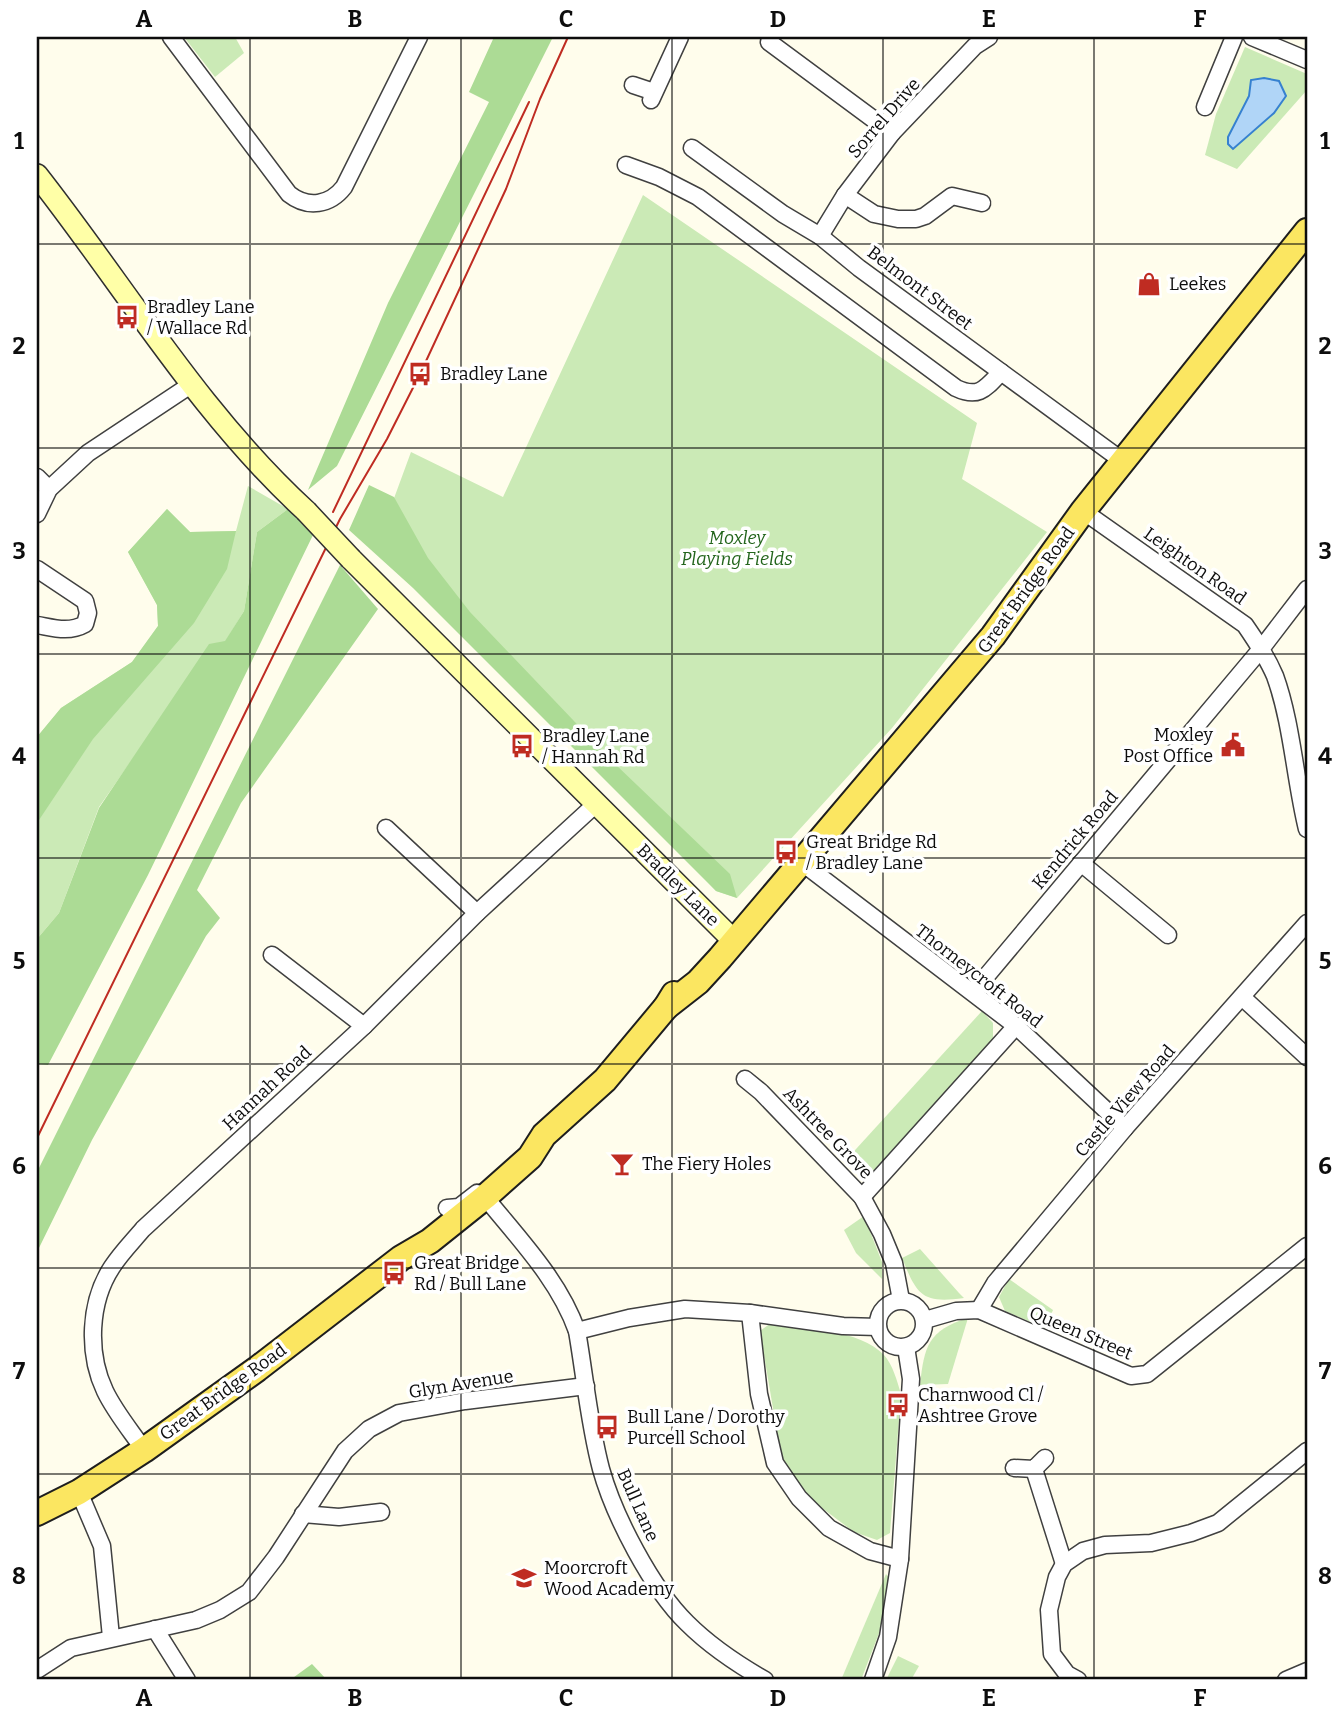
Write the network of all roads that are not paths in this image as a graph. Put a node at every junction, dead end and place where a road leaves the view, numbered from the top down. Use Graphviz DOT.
graph roads {
  1 [pos="171,37"];
  2 [pos="419,37"];
  3 [pos="680,37"];
  4 [pos="989,37"];
  5 [pos="1234,37"];
  6 [pos="1252,37"];
  7 [pos="765,38"];
  8 [pos="1307,60"];
  9 [pos="633,85"];
  10 [pos="1205,107"];
  11 [pos="892,133"];
  12 [pos="692,148"];
  13 [pos="626,165"];
  14 [pos="37,174"];
  15 [pos="845,195"];
  16 [pos="982,202"];
  17 [pos="1307,231"];
  18 [pos="820,236"];
  19 [pos="1001,372"];
  20 [pos="192,384"];
  21 [pos="1124,462"];
  22 [pos="37,477"];
  23 [pos="49,489"];
  24 [pos="1083,511"];
  25 [pos="37,514"];
  26 [pos="37,569"];
  27 [pos="1307,589"];
  28 [pos="37,625"];
  29 [pos="1261,649"];
  30 [pos="597,803"];
  31 [pos="386,828"];
  32 [pos="1307,829"];
  33 [pos="801,862"];
  34 [pos="1081,863"];
  35 [pos="477,913"];
  36 [pos="1307,923"];
  37 [pos="1168,935"];
  38 [pos="733,940"];
  39 [pos="271,955"];
  40 [pos="973,992"];
  41 [pos="1242,997"];
  42 [pos="363,1026"];
  43 [pos="1016,1026"];
  44 [pos="1307,1056"];
  45 [pos="745,1079"];
  46 [pos="1125,1128"];
  47 [pos="487,1185"];
  48 [pos="862,1197"];
  49 [pos="1307,1246"];
  50 [pos="401,1258"];
  51 [pos="901,1300"];
  52 [pos="979,1311"];
  53 [pos="750,1313"];
  54 [pos="925,1320"];
  55 [pos="878,1327"];
  56 [pos="577,1331"];
  57 [pos="906,1347"];
  58 [pos="586,1386"];
  59 [pos="144,1450"];
  60 [pos="1307,1451"];
  61 [pos="1014,1468"];
  62 [pos="79,1492"];
  63 [pos="381,1512"];
  64 [pos="37,1513"];
  65 [pos="303,1514"];
  66 [pos="900,1559"];
  67 [pos="1064,1564"];
  68 [pos="155,1629"];
  69 [pos="111,1637"];
  70 [pos="37,1670"];
  71 [pos="1307,1671"];
  72 [pos="187,1680"];
  73 [pos="765,1680"];
  74 [pos="873,1680"];
  75 [pos="1078,1680"];
  76 [pos="1286,1680"];
  1 -- 2 [label="street"];
  3 -- 9 [label="street"];
  4 -- 11 [label="street, Sorrel Drive"];
  5 -- 10 [label="street"];
  6 -- 8 [label="street"];
  7 -- 11 [label="street"];
  11 -- 15 [label="street, Sorrel Drive"];
  12 -- 18 [label="street, Belmont Street"];
  13 -- 19 [label="street"];
  14 -- 20 [label="street, Bradley Lane"];
  15 -- 16 [label="street"];
  15 -- 18 [label="street, Sorrel Drive"];
  17 -- 21 [label="main road, Great Bridge Road"];
  18 -- 19 [label="street, Belmont Street"];
  19 -- 21 [label="street, Belmont Street"];
  20 -- 23 [label="street"];
  20 -- 30 [label="street, Bradley Lane, bridge"];
  21 -- 24 [label="main road, Great Bridge Road"];
  22 -- 23 [label="street"];
  23 -- 25 [label="street"];
  24 -- 29 [label="street, Leighton Road"];
  24 -- 33 [label="main road, Great Bridge Road"];
  26 -- 28 [label="street"];
  27 -- 29 [label="street, Kendrick Road"];
  29 -- 32 [label="street, Leighton Road"];
  29 -- 34 [label="street, Kendrick Road"];
  30 -- 35 [label="street, Hannah Road"];
  30 -- 38 [label="street, Bradley Lane"];
  31 -- 35 [label="street"];
  33 -- 38 [label="main road, Great Bridge Road"];
  33 -- 40 [label="street, Thorneycroft Road"];
  34 -- 37 [label="street"];
  34 -- 40 [label="street, Kendrick Road"];
  35 -- 42 [label="street, Hannah Road"];
  36 -- 41 [label="street, Castle View Road"];
  38 -- 47 [label="main road, Great Bridge Road"];
  39 -- 42 [label="street"];
  40 -- 43 [label="street, Thorneycroft Road"];
  41 -- 44 [label="street"];
  41 -- 46 [label="street, Castle View Road"];
  42 -- 59 [label="street, Hannah Road"];
  43 -- 46 [label="street, Thorneycroft Road"];
  43 -- 48 [label="street"];
  45 -- 48 [label="street, Ashtree Grove"];
  46 -- 52 [label="street, Castle View Road"];
  47 -- 50 [label="main road, Great Bridge Road"];
  47 -- 50 [label="main road, Great Bridge Road"];
  47 -- 56 [label="street, Bull Lane"];
  48 -- 51 [label="street, Ashtree Grove"];
  49 -- 52 [label="street, Queen Street"];
  50 -- 59 [label="main road, Great Bridge Road"];
  51 -- 54 [label="street"];
  51 -- 55 [label="street"];
  52 -- 54 [label="street, Queen Street"];
  53 -- 55 [label="street"];
  53 -- 56 [label="street"];
  53 -- 66 [label="street"];
  54 -- 57 [label="street"];
  55 -- 57 [label="street"];
  56 -- 58 [label="street, Bull Lane"];
  57 -- 66 [label="street"];
  58 -- 65 [label="street, Glyn Avenue"];
  58 -- 73 [label="street, Bull Lane"];
  59 -- 62 [label="main road, Great Bridge Road"];
  60 -- 67 [label="street"];
  61 -- 67 [label="street"];
  62 -- 64 [label="main road, Great Bridge Road"];
  62 -- 69 [label="street"];
  63 -- 65 [label="street"];
  65 -- 68 [label="street, Glyn Avenue"];
  66 -- 74 [label="street"];
  67 -- 75 [label="street"];
  68 -- 69 [label="street, Glyn Avenue"];
  68 -- 72 [label="street"];
  69 -- 70 [label="street, Glyn Avenue"];
  71 -- 76 [label="street"];
}
